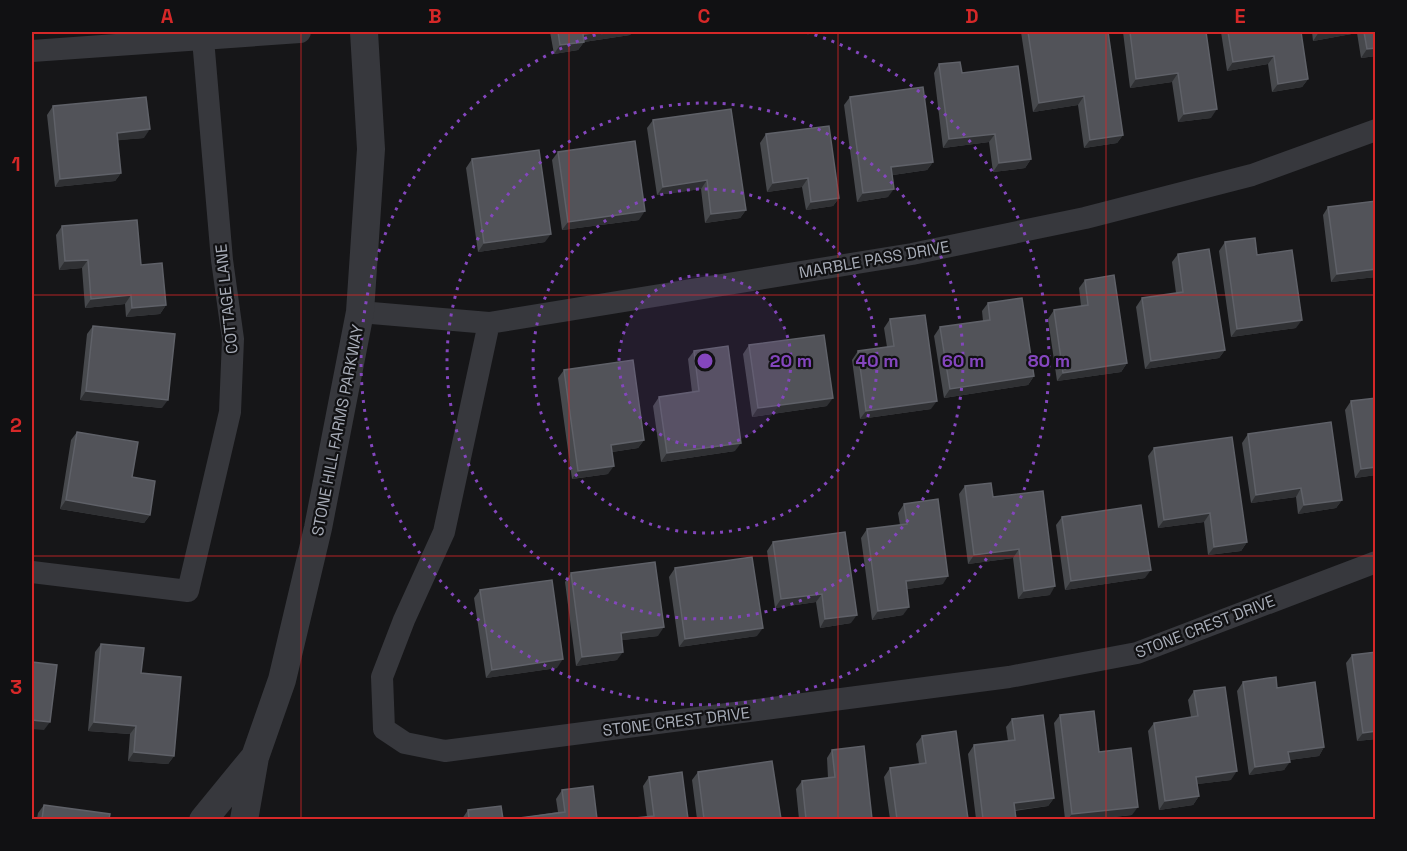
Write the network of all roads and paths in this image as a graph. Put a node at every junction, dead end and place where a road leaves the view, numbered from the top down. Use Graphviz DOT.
graph roads {
  1 [pos="300,32"];
  2 [pos="363,32"];
  3 [pos="203,39"];
  4 [pos="32,51"];
  5 [pos="1376,130"];
  6 [pos="360,312"];
  7 [pos="489,323"];
  8 [pos="1376,562"];
  9 [pos="32,572"];
  10 [pos="255,757"];
  11 [pos="203,819"];
  12 [pos="244,819"];
  1 -- 3 [label="street"];
  2 -- 6 [label="street, STONE HILL FARMS PARKWAY"];
  3 -- 4 [label="street"];
  3 -- 9 [label="street, COTTAGE LANE"];
  5 -- 7 [label="street, MARBLE PASS DRIVE"];
  6 -- 7 [label="street, MARBLE PASS DRIVE"];
  6 -- 10 [label="street, STONE HILL FARMS PARKWAY"];
  7 -- 8 [label="street, STONE CREST DRIVE"];
  10 -- 11 [label="street"];
  10 -- 12 [label="street, STONE HILL FARMS PARKWAY"];
}
